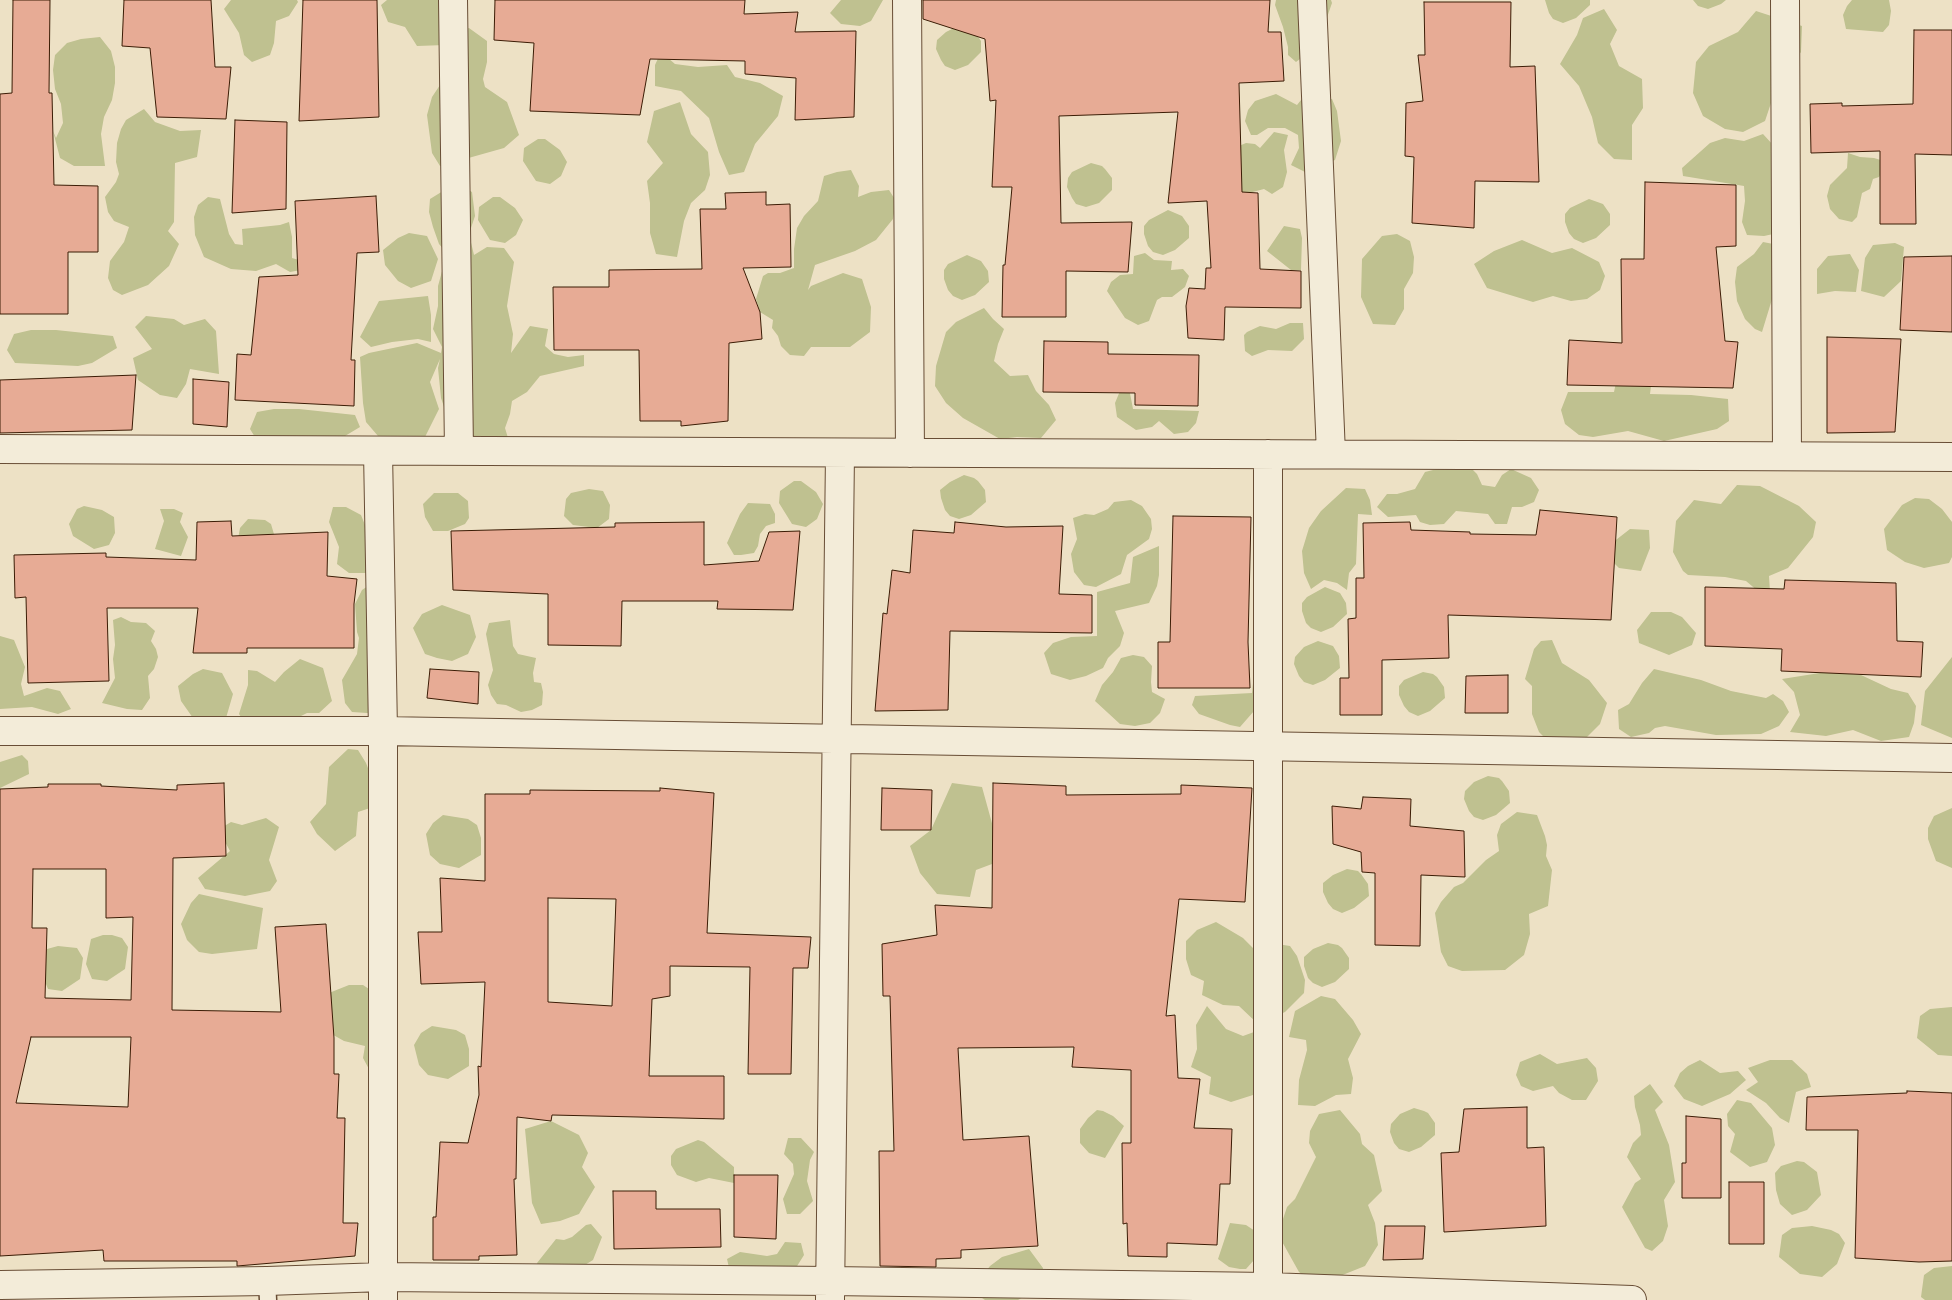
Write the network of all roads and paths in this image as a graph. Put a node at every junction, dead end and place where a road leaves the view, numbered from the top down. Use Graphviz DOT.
graph roads {
  1 [pos="453,0"];
  2 [pos="907,0"];
  3 [pos="1312,0"];
  4 [pos="1785,0"];
  5 [pos="0,449"];
  6 [pos="378,451"];
  7 [pos="459,451"];
  8 [pos="840,452"];
  9 [pos="910,453"];
  10 [pos="1268,454"];
  11 [pos="1331,454"];
  12 [pos="1787,456"];
  13 [pos="1952,457"];
  14 [pos="0,731"];
  15 [pos="383,732"];
  16 [pos="836,739"];
  17 [pos="1269,747"];
  18 [pos="1952,758"];
  19 [pos="0,1285"];
  20 [pos="383,1289"];
  21 [pos="267,1291"];
  22 [pos="830,1291"];
  23 [pos="1268,1294"];
  24 [pos="1632,1300"];
  1 -- 7 [label="street"];
  2 -- 9 [label="street"];
  3 -- 11 [label="street"];
  4 -- 12 [label="street"];
  5 -- 6 [label="street"];
  6 -- 7 [label="street"];
  6 -- 15 [label="street"];
  7 -- 8 [label="street"];
  8 -- 9 [label="street"];
  8 -- 16 [label="street"];
  9 -- 10 [label="street"];
  10 -- 11 [label="street"];
  10 -- 17 [label="street"];
  11 -- 12 [label="street"];
  12 -- 13 [label="street"];
  14 -- 15 [label="street"];
  15 -- 16 [label="street"];
  15 -- 20 [label="street"];
  16 -- 17 [label="street"];
  16 -- 22 [label="street"];
  17 -- 18 [label="street"];
  17 -- 23 [label="street"];
  19 -- 21 [label="street"];
  20 -- 21 [label="street"];
  20 -- 22 [label="street"];
  22 -- 23 [label="street"];
  23 -- 24 [label="street"];
}
